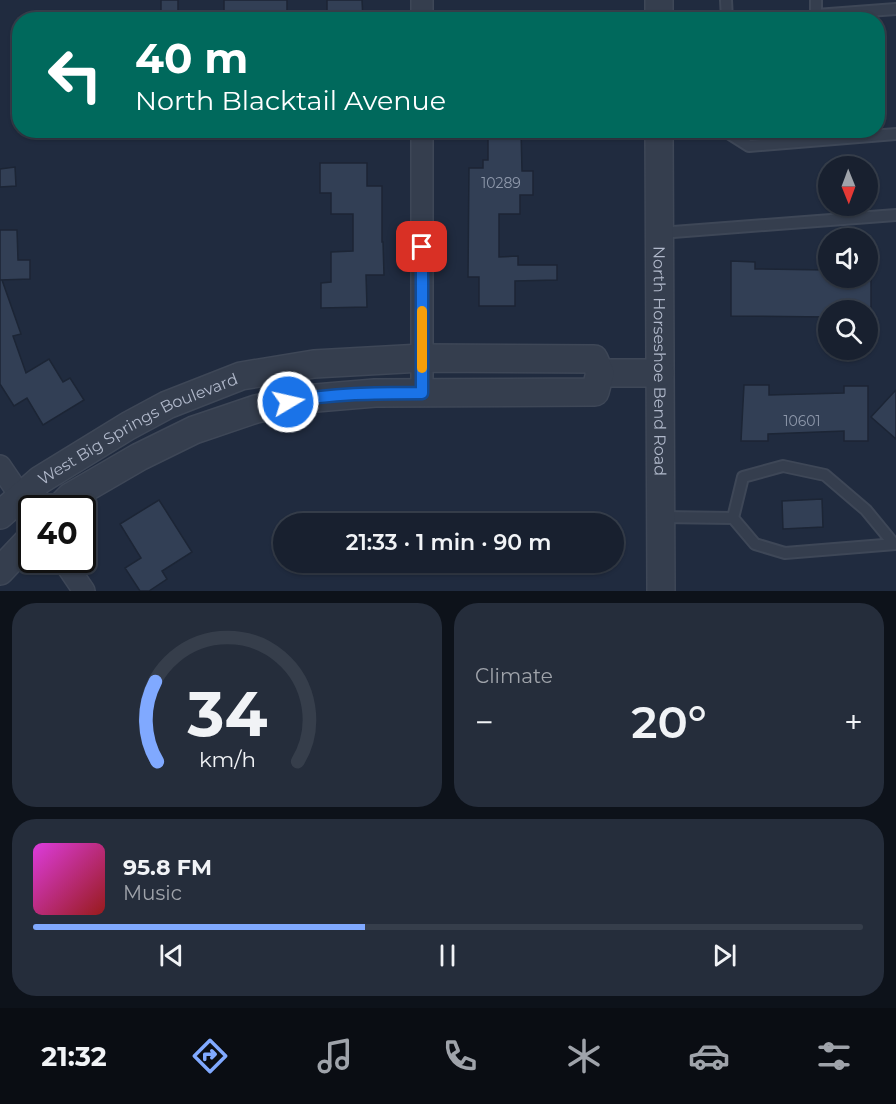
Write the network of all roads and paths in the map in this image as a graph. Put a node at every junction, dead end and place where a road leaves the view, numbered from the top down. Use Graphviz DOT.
graph roads {
  1 [pos="896,9"];
  2 [pos="866,12"];
  3 [pos="422,138"];
  4 [pos="659,138"];
  5 [pos="736,138"];
  6 [pos="798,138"];
  7 [pos="896,215"];
  8 [pos="659,233"];
  9 [pos="422,358"];
  10 [pos="600,373"];
  11 [pos="660,373"];
  12 [pos="422,393"];
  13 [pos="0,465"];
  14 [pos="20,495"];
  15 [pos="31,495"];
  16 [pos="73,495"];
  17 [pos="18,507"];
  18 [pos="0,515"];
  19 [pos="661,517"];
  20 [pos="734,518"];
  21 [pos="895,544"];
  22 [pos="18,552"];
  23 [pos="0,571"];
  24 [pos="72,573"];
  25 [pos="84,591"];
  26 [pos="661,591"];
  1 -- 2 [label="lane"];
  3 -- 9 [label="street"];
  4 -- 8 [label="street, North Horseshoe Bend Road"];
  5 -- 6 [label="lane"];
  7 -- 8 [label="lane"];
  8 -- 11 [label="street, North Horseshoe Bend Road"];
  9 -- 10 [label="street, West Big Springs Boulevard"];
  9 -- 12 [label="street"];
  9 -- 15 [label="street, West Big Springs Boulevard"];
  10 -- 11 [label="street"];
  10 -- 12 [label="street, West Big Springs Boulevard"];
  11 -- 19 [label="street, North Horseshoe Bend Road"];
  12 -- 16 [label="street, West Big Springs Boulevard"];
  13 -- 14 [label="street"];
  17 -- 18 [label="street, West Big Springs Boulevard"];
  19 -- 20 [label="lane"];
  19 -- 26 [label="street, North Horseshoe Bend Road"];
  20 -- 21 [label="lane"];
  20 -- 21 [label="lane"];
  22 -- 23 [label="street"];
  24 -- 25 [label="street"];
}
